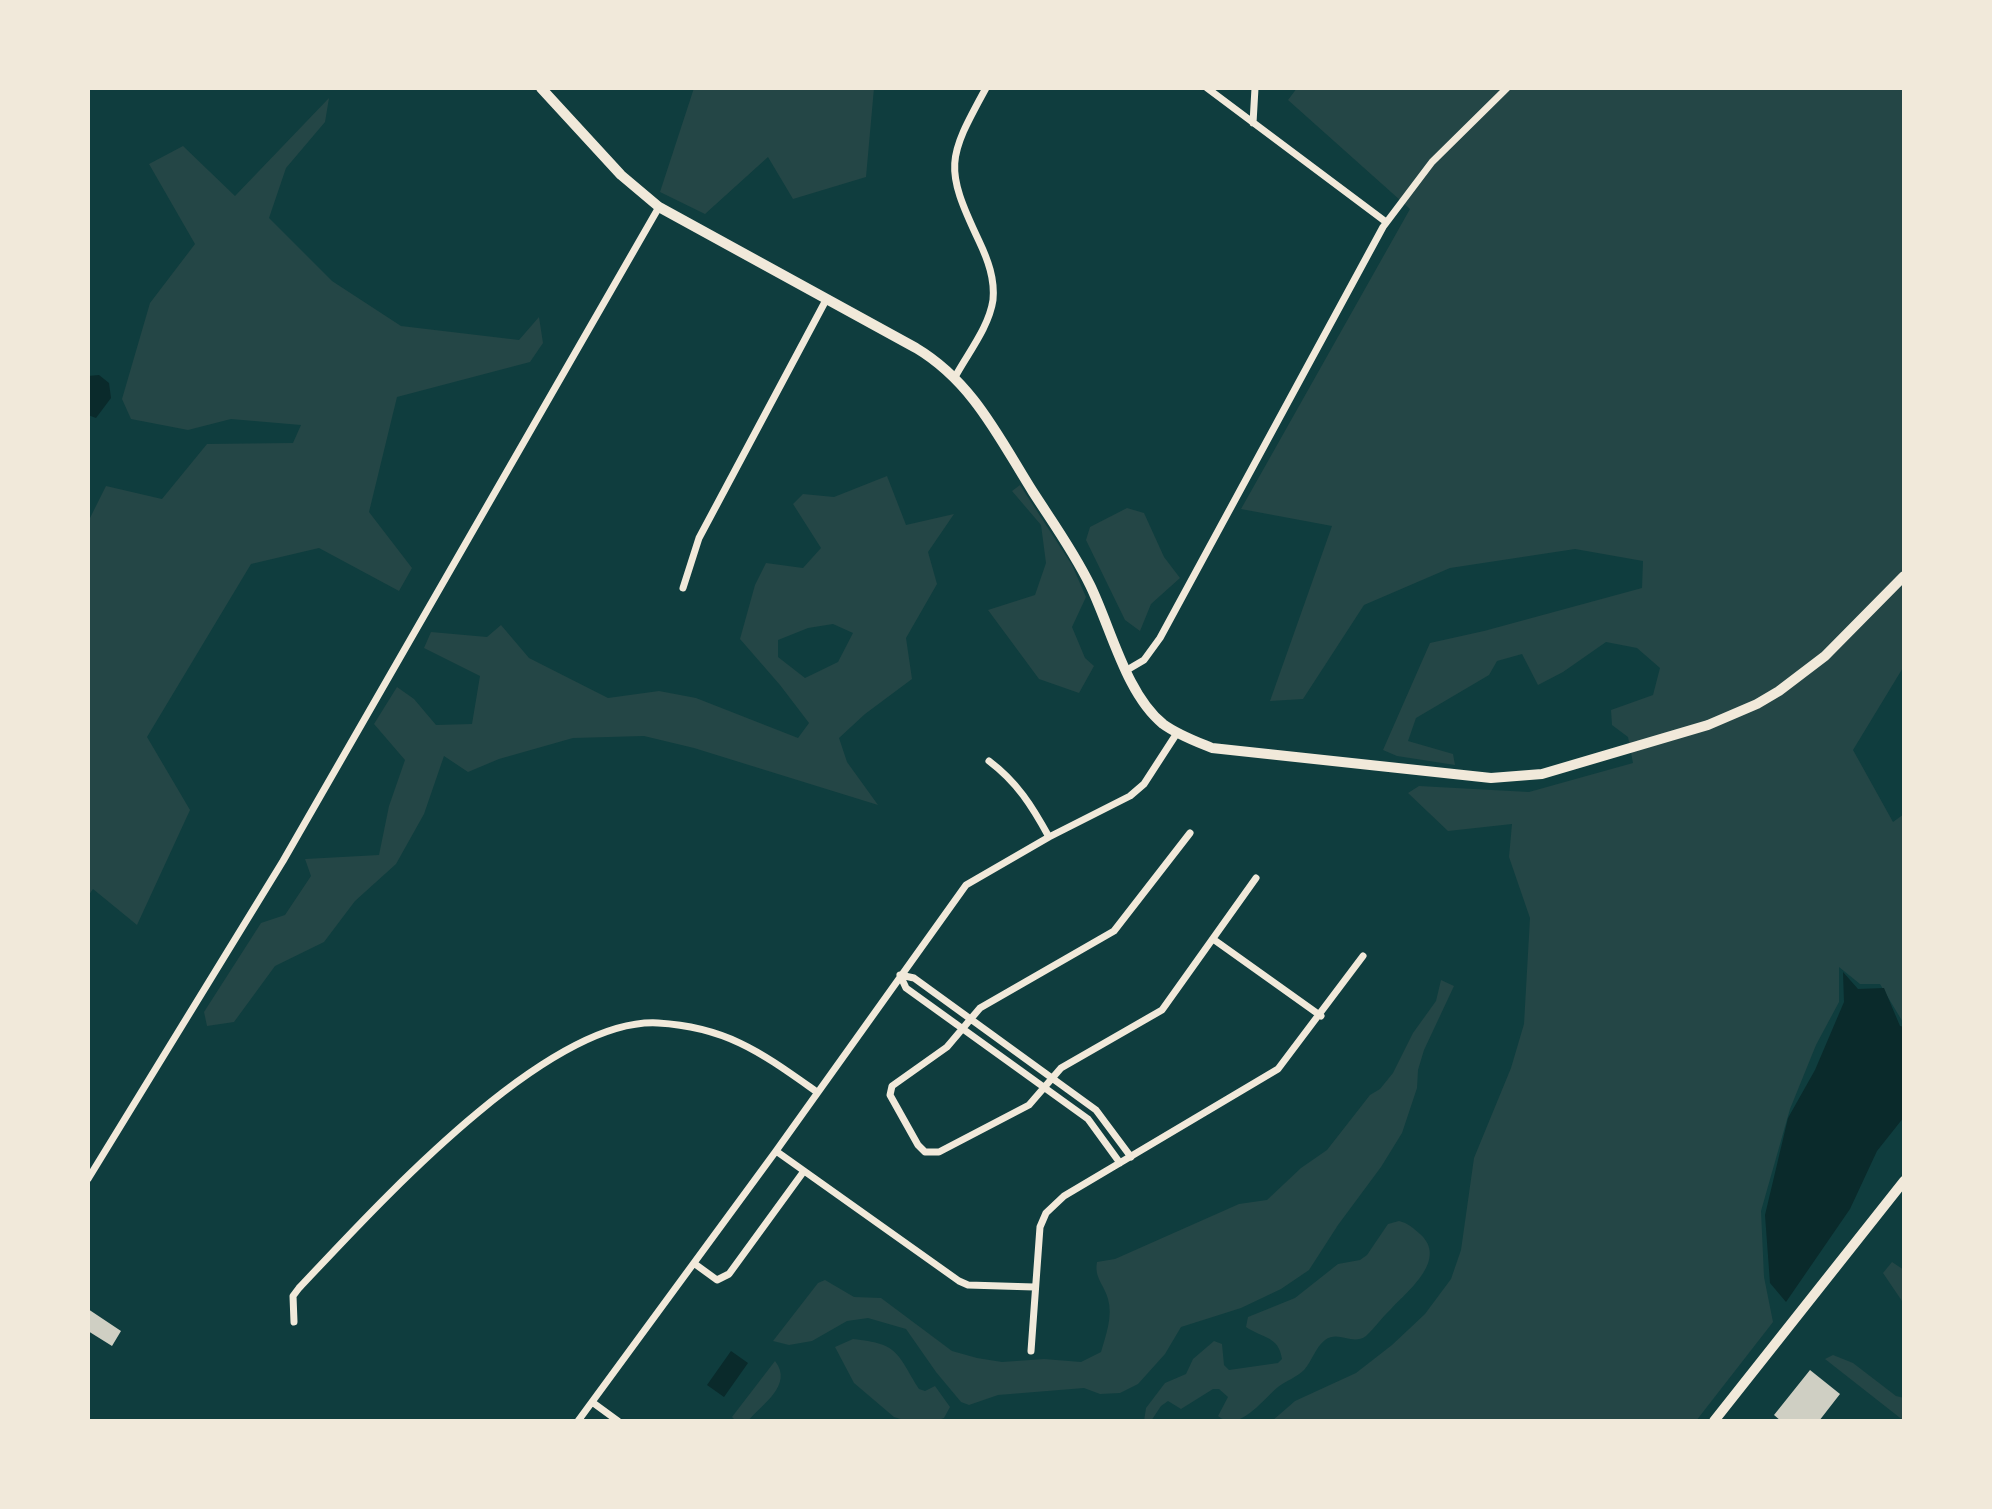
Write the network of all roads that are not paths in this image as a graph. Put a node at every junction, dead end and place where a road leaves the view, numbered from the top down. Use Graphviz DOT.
graph roads {
  1 [pos="541,88"];
  2 [pos="986,88"];
  3 [pos="1207,88"];
  4 [pos="1255,88"];
  5 [pos="1507,88"];
  6 [pos="1253,123"];
  7 [pos="659,207"];
  8 [pos="1386,222"];
  9 [pos="826,300"];
  10 [pos="955,377"];
  11 [pos="1904,576"];
  12 [pos="683,588"];
  13 [pos="1127,670"];
  14 [pos="1177,733"];
  15 [pos="989,761"];
  16 [pos="1190,833"];
  17 [pos="1049,837"];
  18 [pos="1256,878"];
  19 [pos="1213,939"];
  20 [pos="1363,956"];
  21 [pos="900,975"];
  22 [pos="1321,1016"];
  23 [pos="970,1019"];
  24 [pos="963,1030"];
  25 [pos="1052,1078"];
  26 [pos="1044,1088"];
  27 [pos="817,1092"];
  28 [pos="776,1151"];
  29 [pos="1131,1157"];
  30 [pos="1120,1163"];
  31 [pos="804,1171"];
  32 [pos="88,1179"];
  33 [pos="1904,1181"];
  34 [pos="695,1264"];
  35 [pos="1034,1287"];
  36 [pos="294,1322"];
  37 [pos="1031,1351"];
  38 [pos="592,1402"];
  39 [pos="578,1421"];
  40 [pos="618,1421"];
  41 [pos="1714,1421"];
  1 -- 7 [label="main road"];
  2 -- 10 [label="street"];
  3 -- 6 [label="street"];
  4 -- 6 [label="street"];
  5 -- 8 [label="street"];
  6 -- 8 [label="street"];
  7 -- 9 [label="main road"];
  7 -- 32 [label="street"];
  8 -- 13 [label="street"];
  9 -- 10 [label="main road"];
  9 -- 12 [label="street"];
  10 -- 13 [label="main road"];
  11 -- 14 [label="main road"];
  13 -- 14 [label="main road"];
  14 -- 17 [label="street"];
  15 -- 17 [label="street"];
  16 -- 23 [label="street"];
  17 -- 21 [label="street"];
  18 -- 19 [label="street"];
  19 -- 22 [label="street"];
  19 -- 25 [label="street"];
  20 -- 22 [label="street"];
  21 -- 23 [label="street"];
  21 -- 24 [label="street"];
  21 -- 27 [label="street"];
  22 -- 29 [label="street"];
  23 -- 24 [label="street"];
  23 -- 25 [label="street"];
  24 -- 26 [label="street"];
  24 -- 26 [label="street"];
  25 -- 26 [label="street"];
  25 -- 29 [label="street"];
  26 -- 30 [label="street"];
  27 -- 28 [label="street"];
  27 -- 36 [label="street"];
  28 -- 31 [label="street"];
  28 -- 34 [label="street"];
  29 -- 30 [label="street"];
  30 -- 35 [label="street"];
  31 -- 34 [label="street"];
  31 -- 35 [label="street"];
  33 -- 41 [label="main road"];
  34 -- 38 [label="street"];
  35 -- 37 [label="street"];
  38 -- 39 [label="street"];
  38 -- 40 [label="street"];
}
